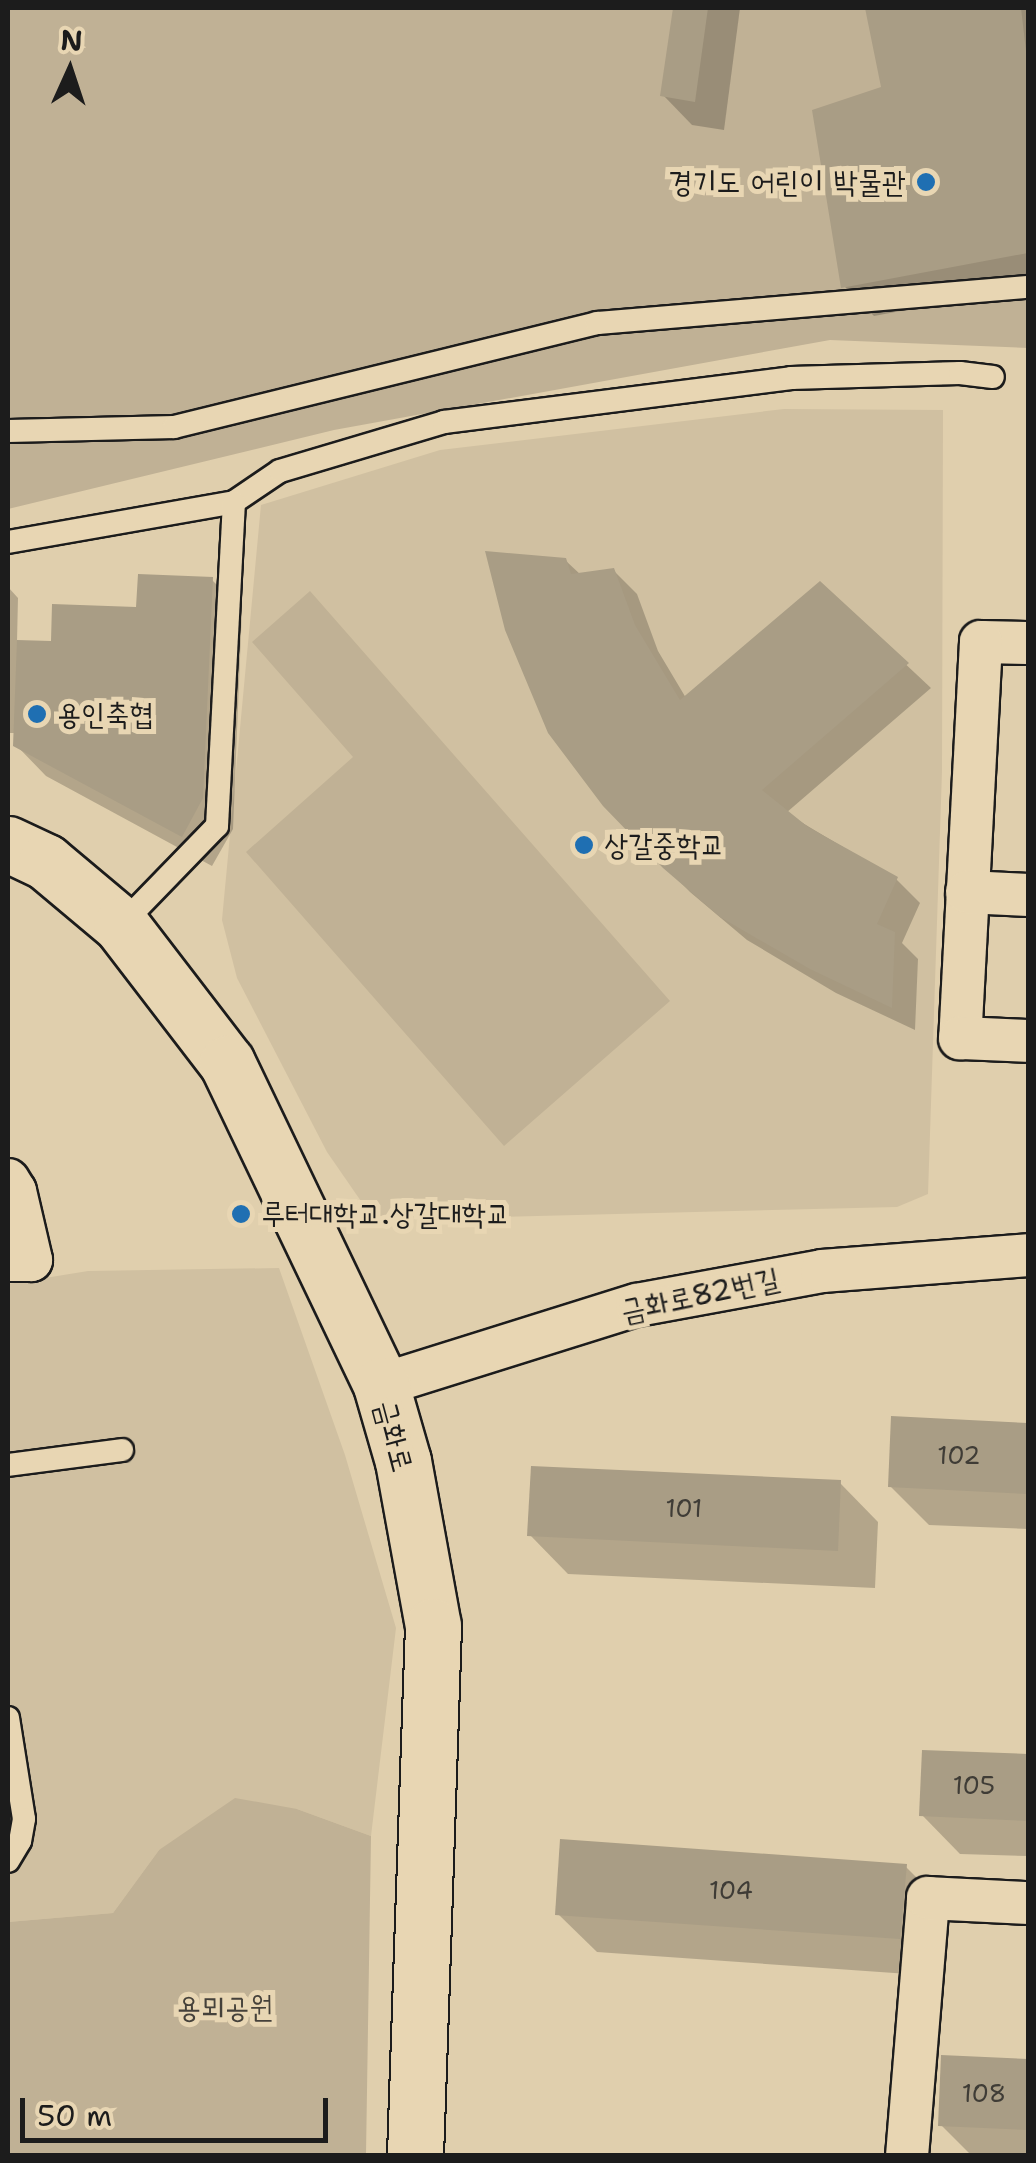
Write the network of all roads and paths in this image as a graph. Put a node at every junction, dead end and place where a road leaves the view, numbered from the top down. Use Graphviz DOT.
graph roads {
  1 [pos="1028,287"];
  2 [pos="993,377"];
  3 [pos="8,431"];
  4 [pos="234,502"];
  5 [pos="8,542"];
  6 [pos="1028,643"];
  7 [pos="8,844"];
  8 [pos="968,892"];
  9 [pos="1028,895"];
  10 [pos="121,925"];
  11 [pos="1028,1041"];
  12 [pos="8,1180"];
  13 [pos="1028,1255"];
  14 [pos="8,1260"];
  15 [pos="381,1385"];
  16 [pos="122,1450"];
  17 [pos="8,1464"];
  18 [pos="8,1718"];
  19 [pos="8,1862"];
  20 [pos="1028,1903"];
  21 [pos="414,2156"];
  22 [pos="906,2156"];
  1 -- 3 [label="lane"];
  2 -- 4 [label="lane"];
  4 -- 5 [label="lane"];
  4 -- 10 [label="lane"];
  6 -- 8 [label="street"];
  7 -- 10 [label="street, 금화로"];
  8 -- 9 [label="street"];
  8 -- 11 [label="street"];
  10 -- 15 [label="street, 금화로"];
  12 -- 14 [label="street"];
  13 -- 15 [label="street, 금화로82번길"];
  15 -- 21 [label="street, 금화로"];
  16 -- 17 [label="lane"];
  18 -- 19 [label="lane"];
  20 -- 22 [label="street"];
}
